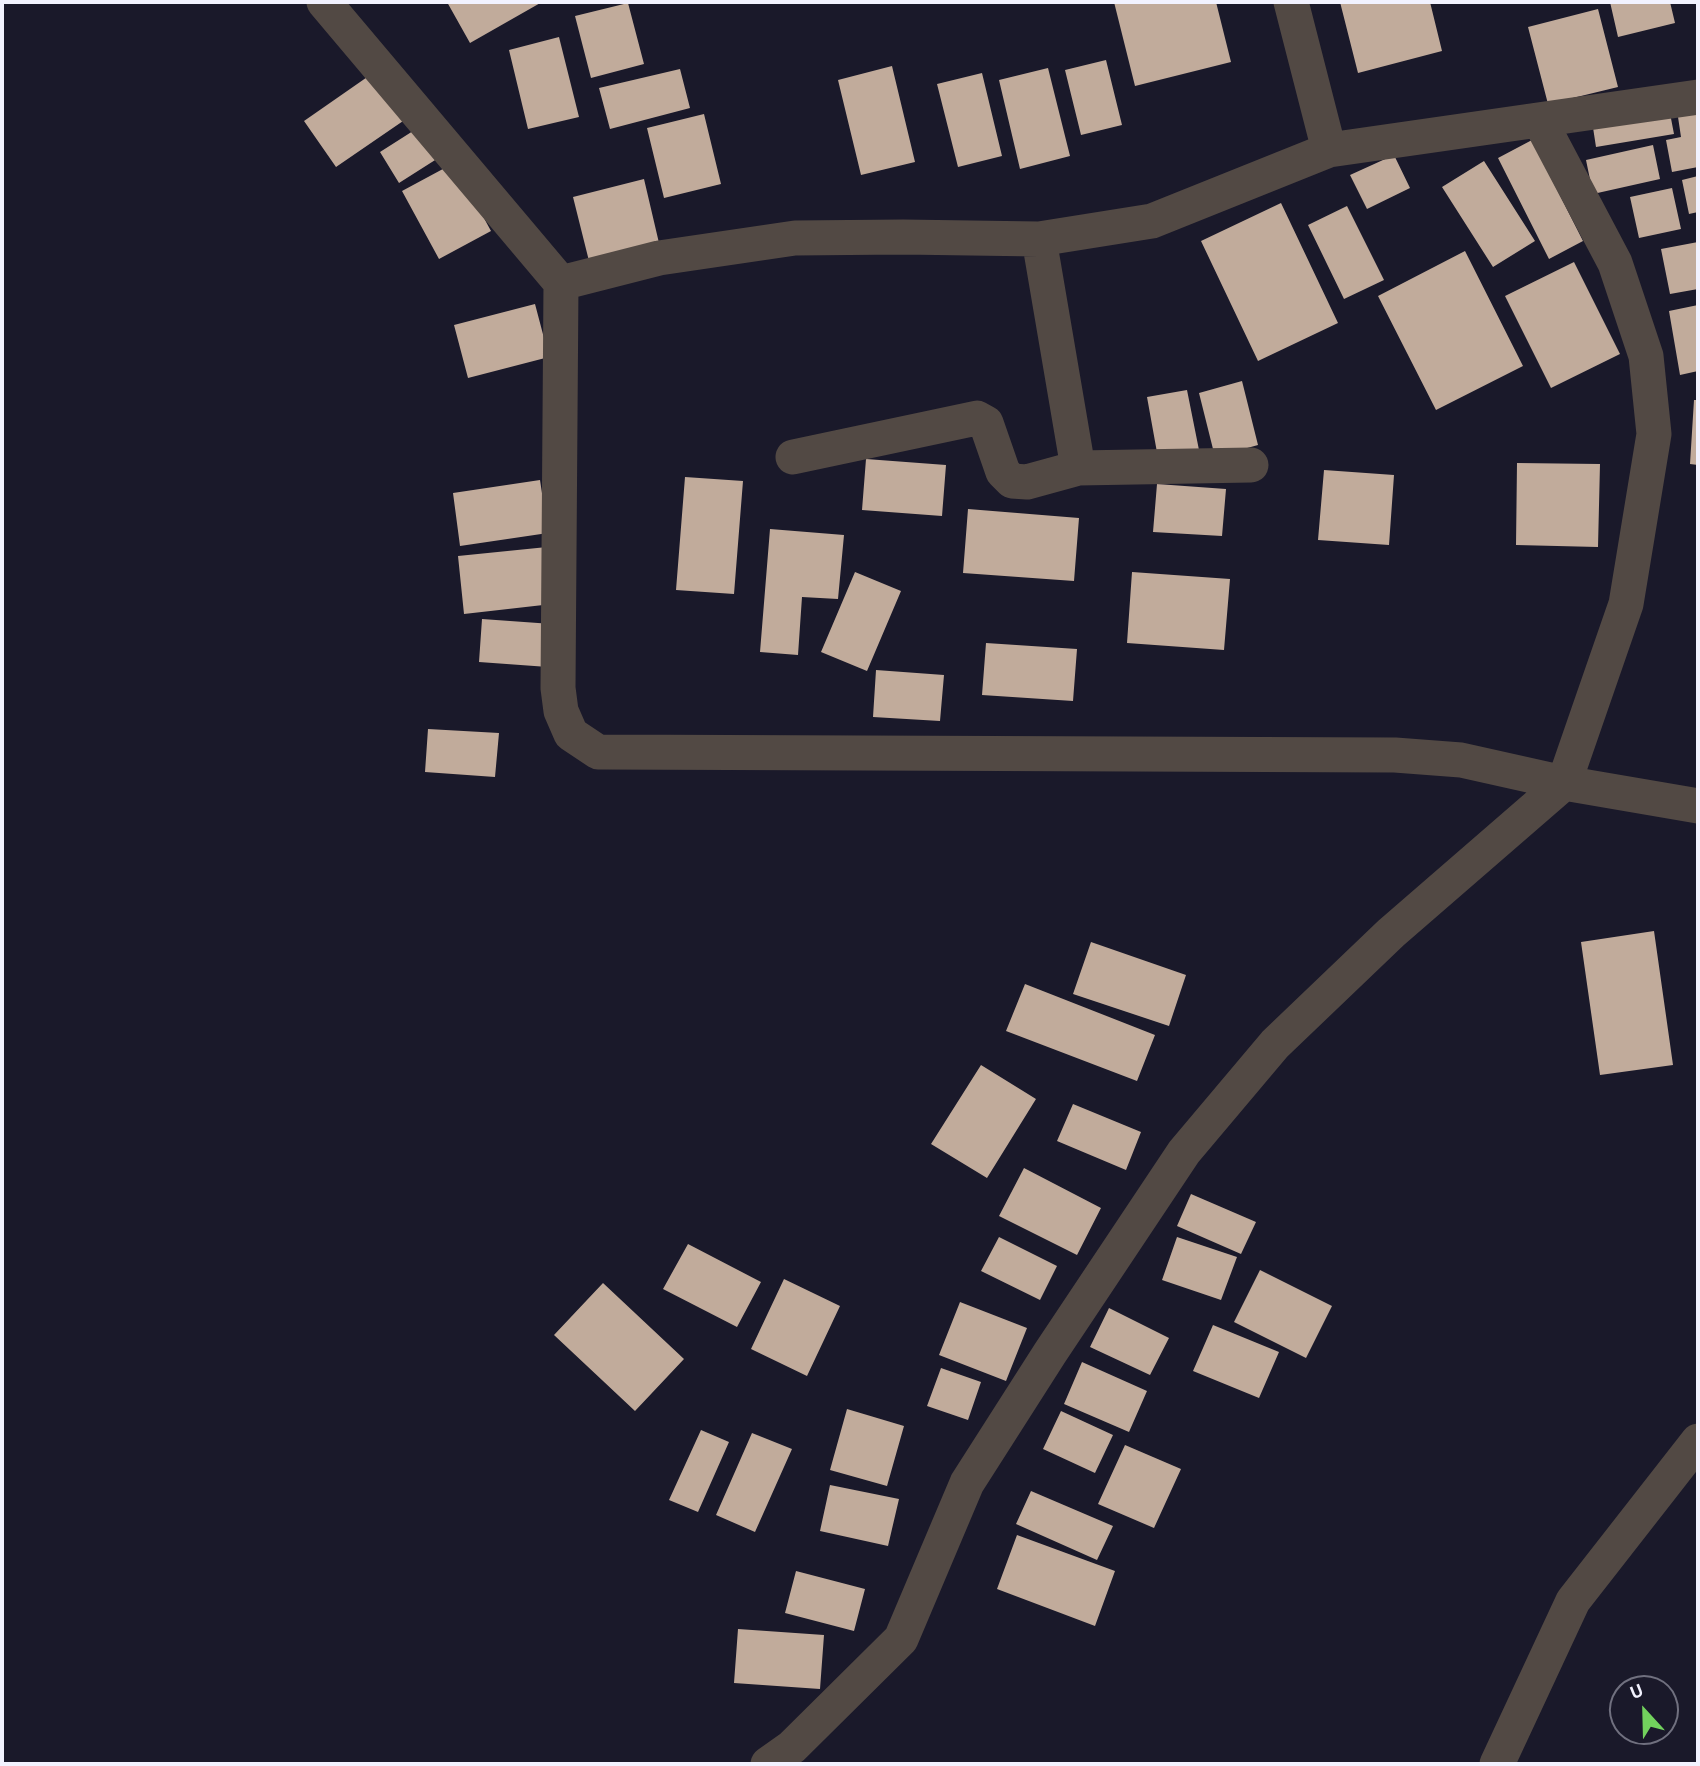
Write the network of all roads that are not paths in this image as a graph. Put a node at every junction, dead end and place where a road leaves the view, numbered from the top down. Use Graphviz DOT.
graph roads {
  1 [pos="324,2"];
  2 [pos="1291,2"];
  3 [pos="1698,97"];
  4 [pos="1540,121"];
  5 [pos="1329,150"];
  6 [pos="1039,239"];
  7 [pos="561,283"];
  8 [pos="793,457"];
  9 [pos="1251,465"];
  10 [pos="1078,468"];
  11 [pos="1564,783"];
  12 [pos="1698,806"];
  13 [pos="1698,1441"];
  14 [pos="768,1764"];
  15 [pos="1497,1764"];
  1 -- 7 [label="street"];
  2 -- 5 [label="street"];
  3 -- 4 [label="street"];
  4 -- 5 [label="street"];
  4 -- 11 [label="street"];
  5 -- 6 [label="street"];
  6 -- 7 [label="street"];
  6 -- 10 [label="street"];
  7 -- 11 [label="street"];
  8 -- 10 [label="street"];
  9 -- 10 [label="street"];
  11 -- 12 [label="street"];
  11 -- 14 [label="street"];
  13 -- 15 [label="street"];
}
